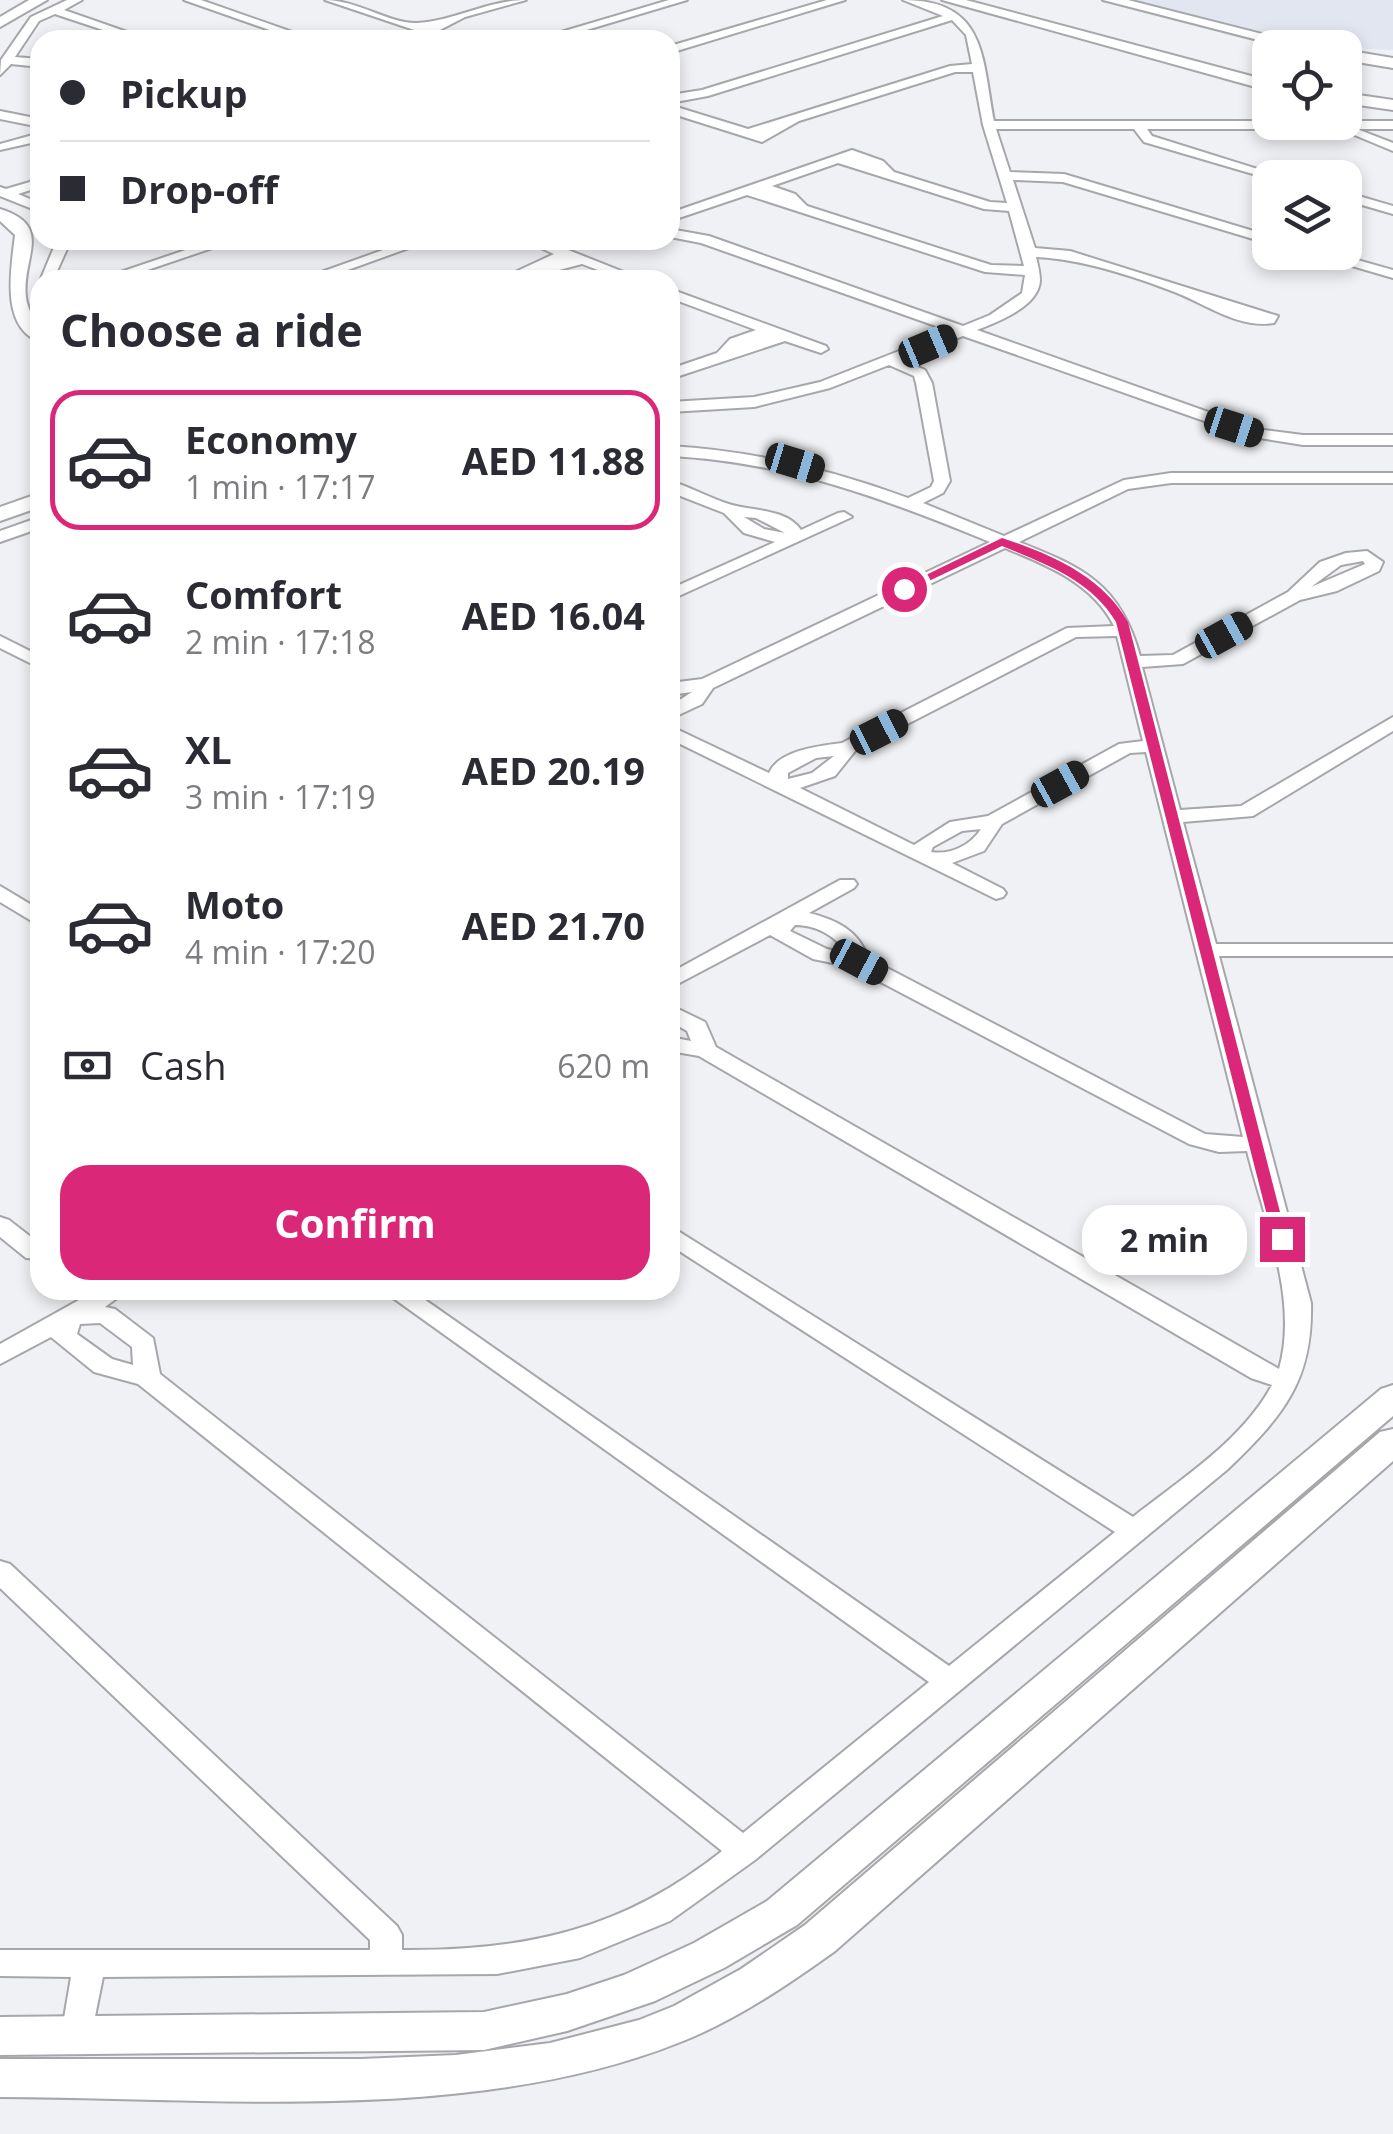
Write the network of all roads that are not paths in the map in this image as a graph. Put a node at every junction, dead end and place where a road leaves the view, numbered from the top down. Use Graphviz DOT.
graph roads {
  1 [pos="16,0"];
  2 [pos="76,0"];
  3 [pos="190,0"];
  4 [pos="331,0"];
  5 [pos="377,0"];
  6 [pos="520,0"];
  7 [pos="680,0"];
  8 [pos="840,0"];
  9 [pos="909,0"];
  10 [pos="972,0"];
  11 [pos="347,2"];
  12 [pos="1105,2"];
  13 [pos="46,5"];
  14 [pos="952,8"];
  15 [pos="1,23"];
  16 [pos="420,28"];
  17 [pos="116,30"];
  18 [pos="279,30"];
  19 [pos="426,30"];
  20 [pos="575,30"];
  21 [pos="1252,35"];
  22 [pos="1252,41"];
  23 [pos="680,47"];
  24 [pos="1362,61"];
  25 [pos="30,64"];
  26 [pos="4,66"];
  27 [pos="1393,66"];
  28 [pos="980,68"];
  29 [pos="1252,78"];
  30 [pos="1252,79"];
  31 [pos="704,92"];
  32 [pos="680,96"];
  33 [pos="1362,103"];
  34 [pos="680,105"];
  35 [pos="1393,108"];
  36 [pos="680,111"];
  37 [pos="0,114"];
  38 [pos="16,120"];
  39 [pos="30,122"];
  40 [pos="989,125"];
  41 [pos="1138,125"];
  42 [pos="1252,125"];
  43 [pos="1362,125"];
  44 [pos="1393,125"];
  45 [pos="30,132"];
  46 [pos="752,135"];
  47 [pos="30,139"];
  48 [pos="1362,139"];
  49 [pos="784,146"];
  50 [pos="4,147"];
  51 [pos="875,147"];
  52 [pos="1393,147"];
  53 [pos="842,158"];
  54 [pos="1252,170"];
  55 [pos="1007,176"];
  56 [pos="30,186"];
  57 [pos="750,189"];
  58 [pos="3,192"];
  59 [pos="1362,201"];
  60 [pos="30,204"];
  61 [pos="1015,207"];
  62 [pos="1393,210"];
  63 [pos="0,214"];
  64 [pos="680,215"];
  65 [pos="680,223"];
  66 [pos="680,235"];
  67 [pos="1252,235"];
  68 [pos="704,239"];
  69 [pos="198,250"];
  70 [pos="394,250"];
  71 [pos="557,250"];
  72 [pos="1028,252"];
  73 [pos="576,257"];
  74 [pos="1362,266"];
  75 [pos="13,269"];
  76 [pos="135,270"];
  77 [pos="336,270"];
  78 [pos="547,270"];
  79 [pos="610,270"];
  80 [pos="1347,270"];
  81 [pos="30,271"];
  82 [pos="1032,271"];
  83 [pos="1393,274"];
  84 [pos="1393,286"];
  85 [pos="1185,292"];
  86 [pos="680,299"];
  87 [pos="30,329"];
  88 [pos="964,331"];
  89 [pos="779,333"];
  90 [pos="821,349"];
  91 [pos="892,361"];
  92 [pos="680,370"];
  93 [pos="680,407"];
  94 [pos="1393,440"];
  95 [pos="680,451"];
  96 [pos="1384,463"];
  97 [pos="680,490"];
  98 [pos="910,502"];
  99 [pos="30,504"];
  100 [pos="0,514"];
  101 [pos="844,517"];
  102 [pos="30,526"];
  103 [pos="0,537"];
  104 [pos="796,538"];
  105 [pos="1002,541"];
  106 [pos="680,587"];
  107 [pos="1294,596"];
  108 [pos="1124,630"];
  109 [pos="0,641"];
  110 [pos="30,658"];
  111 [pos="1132,662"];
  112 [pos="706,684"];
  113 [pos="680,688"];
  114 [pos="680,708"];
  115 [pos="1393,724"];
  116 [pos="680,737"];
  117 [pos="1154,746"];
  118 [pos="777,784"];
  119 [pos="1172,817"];
  120 [pos="926,859"];
  121 [pos="848,884"];
  122 [pos="0,892"];
  123 [pos="996,894"];
  124 [pos="30,913"];
  125 [pos="782,920"];
  126 [pos="1208,950"];
  127 [pos="1393,950"];
  128 [pos="680,976"];
  129 [pos="680,1018"];
  130 [pos="680,1046"];
  131 [pos="706,1052"];
  132 [pos="1257,1144"];
  133 [pos="0,1224"];
  134 [pos="680,1240"];
  135 [pos="30,1248"];
  136 [pos="98,1300"];
  137 [pos="408,1300"];
  138 [pos="70,1316"];
  139 [pos="0,1354"];
  140 [pos="146,1378"];
  141 [pos="1290,1381"];
  142 [pos="1393,1397"];
  143 [pos="1393,1442"];
  144 [pos="1136,1532"];
  145 [pos="0,1571"];
  146 [pos="950,1682"];
  147 [pos="744,1851"];
  148 [pos="0,1962"];
  149 [pos="89,1964"];
  150 [pos="386,1964"];
  151 [pos="0,2036"];
  152 [pos="78,2036"];
  153 [pos="0,2078"];
  1 -- 15 [label="main road"];
  2 -- 13 [label="street"];
  3 -- 18 [label="street"];
  4 -- 11 [label="street"];
  5 -- 11 [label="street"];
  6 -- 16 [label="street"];
  7 -- 20 [label="street"];
  8 -- 23 [label="street"];
  9 -- 14 [label="street"];
  10 -- 29 [label="main road"];
  11 -- 16 [label="street"];
  12 -- 21 [label="main road"];
  12 -- 22 [label="main road"];
  13 -- 15 [label="main road"];
  13 -- 17 [label="street"];
  13 -- 26 [label="street"];
  14 -- 28 [label="street"];
  14 -- 30 [label="main road"];
  14 -- 31 [label="street"];
  16 -- 19 [label="street"];
  24 -- 27 [label="main road"];
  25 -- 26 [label="street"];
  28 -- 40 [label="street"];
  28 -- 46 [label="street"];
  31 -- 32 [label="street"];
  31 -- 34 [label="street"];
  33 -- 35 [label="main road"];
  36 -- 46 [label="street"];
  37 -- 38 [label="street"];
  38 -- 39 [label="street"];
  38 -- 45 [label="street"];
  40 -- 41 [label="street"];
  40 -- 55 [label="street"];
  41 -- 42 [label="street"];
  41 -- 54 [label="street"];
  43 -- 44 [label="street"];
  46 -- 49 [label="street"];
  47 -- 50 [label="street"];
  48 -- 52 [label="street"];
  51 -- 53 [label="street"];
  53 -- 57 [label="street"];
  53 -- 61 [label="street"];
  55 -- 61 [label="street"];
  55 -- 67 [label="street"];
  56 -- 58 [label="street"];
  57 -- 64 [label="street"];
  57 -- 82 [label="street"];
  58 -- 60 [label="street"];
  59 -- 62 [label="street"];
  61 -- 72 [label="street"];
  63 -- 75 [label="main road"];
  65 -- 68 [label="street"];
  66 -- 68 [label="street"];
  68 -- 88 [label="street"];
  69 -- 76 [label="street"];
  70 -- 77 [label="street"];
  71 -- 73 [label="street"];
  72 -- 82 [label="street"];
  72 -- 85 [label="street"];
  73 -- 78 [label="street"];
  73 -- 79 [label="street"];
  74 -- 83 [label="street"];
  75 -- 81 [label="street"];
  75 -- 87 [label="main road"];
  80 -- 84 [label="street"];
  82 -- 88 [label="street"];
  85 -- 85 [label="street"];
  86 -- 89 [label="street"];
  88 -- 91 [label="street"];
  88 -- 96 [label="street"];
  89 -- 90 [label="street"];
  89 -- 92 [label="street"];
  91 -- 93 [label="street"];
  91 -- 98 [label="street"];
  94 -- 96 [label="street"];
  95 -- 98 [label="street"];
  96 -- 105 [label="street"];
  97 -- 104 [label="street"];
  98 -- 105 [label="street"];
  99 -- 100 [label="main road"];
  101 -- 104 [label="street"];
  102 -- 103 [label="street"];
  104 -- 106 [label="street"];
  105 -- 108 [label="street"];
  105 -- 112 [label="street"];
  107 -- 111 [label="street"];
  108 -- 111 [label="street"];
  108 -- 118 [label="street"];
  109 -- 110 [label="street"];
  111 -- 117 [label="street"];
  112 -- 113 [label="street"];
  112 -- 114 [label="street"];
  115 -- 119 [label="street"];
  116 -- 118 [label="street"];
  117 -- 119 [label="street"];
  117 -- 120 [label="street"];
  118 -- 120 [label="street"];
  119 -- 126 [label="street"];
  120 -- 123 [label="street"];
  121 -- 125 [label="street"];
  122 -- 124 [label="street"];
  125 -- 128 [label="street"];
  125 -- 132 [label="street"];
  126 -- 127 [label="street"];
  126 -- 132 [label="street"];
  129 -- 131 [label="street"];
  130 -- 131 [label="street"];
  131 -- 141 [label="street"];
  132 -- 141 [label="street"];
  133 -- 135 [label="street"];
  134 -- 144 [label="street"];
  136 -- 138 [label="street"];
  137 -- 146 [label="street"];
  138 -- 139 [label="street"];
  138 -- 140 [label="street"];
  138 -- 140 [label="street"];
  140 -- 147 [label="street"];
  141 -- 144 [label="street"];
  142 -- 152 [label="main road"];
  143 -- 153 [label="main road"];
  144 -- 146 [label="street"];
  145 -- 150 [label="street"];
  146 -- 147 [label="street"];
  147 -- 150 [label="street"];
  148 -- 149 [label="street"];
  149 -- 150 [label="street"];
  149 -- 152 [label="street"];
  151 -- 152 [label="main road"];
}
